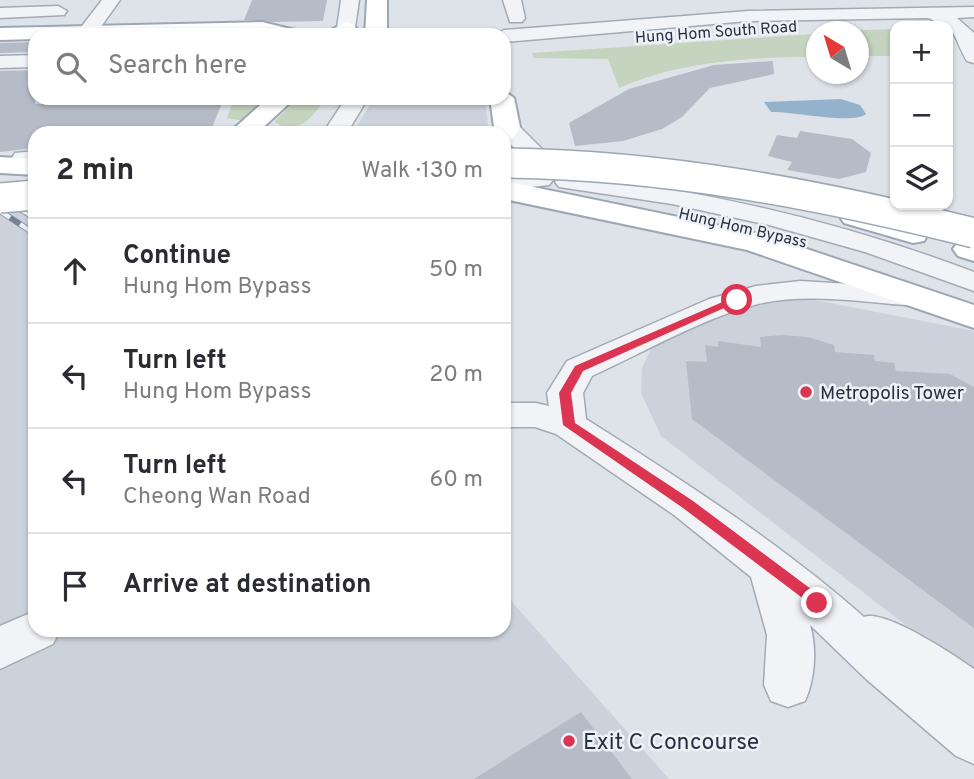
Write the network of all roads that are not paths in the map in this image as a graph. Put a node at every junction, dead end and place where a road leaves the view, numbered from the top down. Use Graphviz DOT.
graph roads {
  1 [pos="111,0"];
  2 [pos="350,0"];
  3 [pos="377,0"];
  4 [pos="58,11"];
  5 [pos="644,12"];
  6 [pos="974,12"];
  7 [pos="0,13"];
  8 [pos="607,13"];
  9 [pos="933,20"];
  10 [pos="974,21"];
  11 [pos="90,28"];
  12 [pos="344,28"];
  13 [pos="376,28"];
  14 [pos="0,34"];
  15 [pos="28,34"];
  16 [pos="511,35"];
  17 [pos="511,45"];
  18 [pos="974,46"];
  19 [pos="28,61"];
  20 [pos="0,62"];
  21 [pos="974,69"];
  22 [pos="275,105"];
  23 [pos="338,105"];
  24 [pos="351,105"];
  25 [pos="503,105"];
  26 [pos="250,126"];
  27 [pos="330,126"];
  28 [pos="332,126"];
  29 [pos="505,126"];
  30 [pos="511,135"];
  31 [pos="534,155"];
  32 [pos="511,166"];
  33 [pos="540,180"];
  34 [pos="511,182"];
  35 [pos="568,182"];
  36 [pos="511,191"];
  37 [pos="511,191"];
  38 [pos="28,196"];
  39 [pos="0,198"];
  40 [pos="966,250"];
  41 [pos="926,298"];
  42 [pos="974,300"];
  43 [pos="974,317"];
  44 [pos="511,415"];
  45 [pos="569,425"];
  46 [pos="770,566"];
  47 [pos="817,603"];
  48 [pos="28,634"];
  49 [pos="0,648"];
  50 [pos="788,685"];
  51 [pos="974,696"];
  52 [pos="974,739"];
  1 -- 11 [label="street"];
  2 -- 12 [label="street"];
  3 -- 13 [label="main road"];
  4 -- 7 [label="street"];
  5 -- 8 [label="street"];
  6 -- 9 [label="street, Hung Hom South Road"];
  9 -- 10 [label="street, Hung Hom South Road"];
  9 -- 16 [label="street, Hung Hom South Road"];
  9 -- 17 [label="street, Hung Hom South Road"];
  9 -- 18 [label="street"];
  9 -- 21 [label="street"];
  14 -- 15 [label="main road"];
  19 -- 20 [label="street"];
  22 -- 26 [label="main road"];
  23 -- 27 [label="street"];
  24 -- 28 [label="street"];
  25 -- 29 [label="main road"];
  30 -- 31 [label="street"];
  32 -- 40 [label="main road, bridge"];
  33 -- 34 [label="street"];
  35 -- 40 [label="street"];
  36 -- 41 [label="main road"];
  37 -- 42 [label="main road, Hung Hom Bypass"];
  38 -- 39 [label="main road, bridge"];
  41 -- 43 [label="main road"];
  41 -- 45 [label="street"];
  44 -- 45 [label="street"];
  45 -- 46 [label="street"];
  46 -- 47 [label="street"];
  46 -- 50 [label="street"];
  47 -- 51 [label="street"];
  47 -- 52 [label="street"];
  48 -- 49 [label="street"];
}
